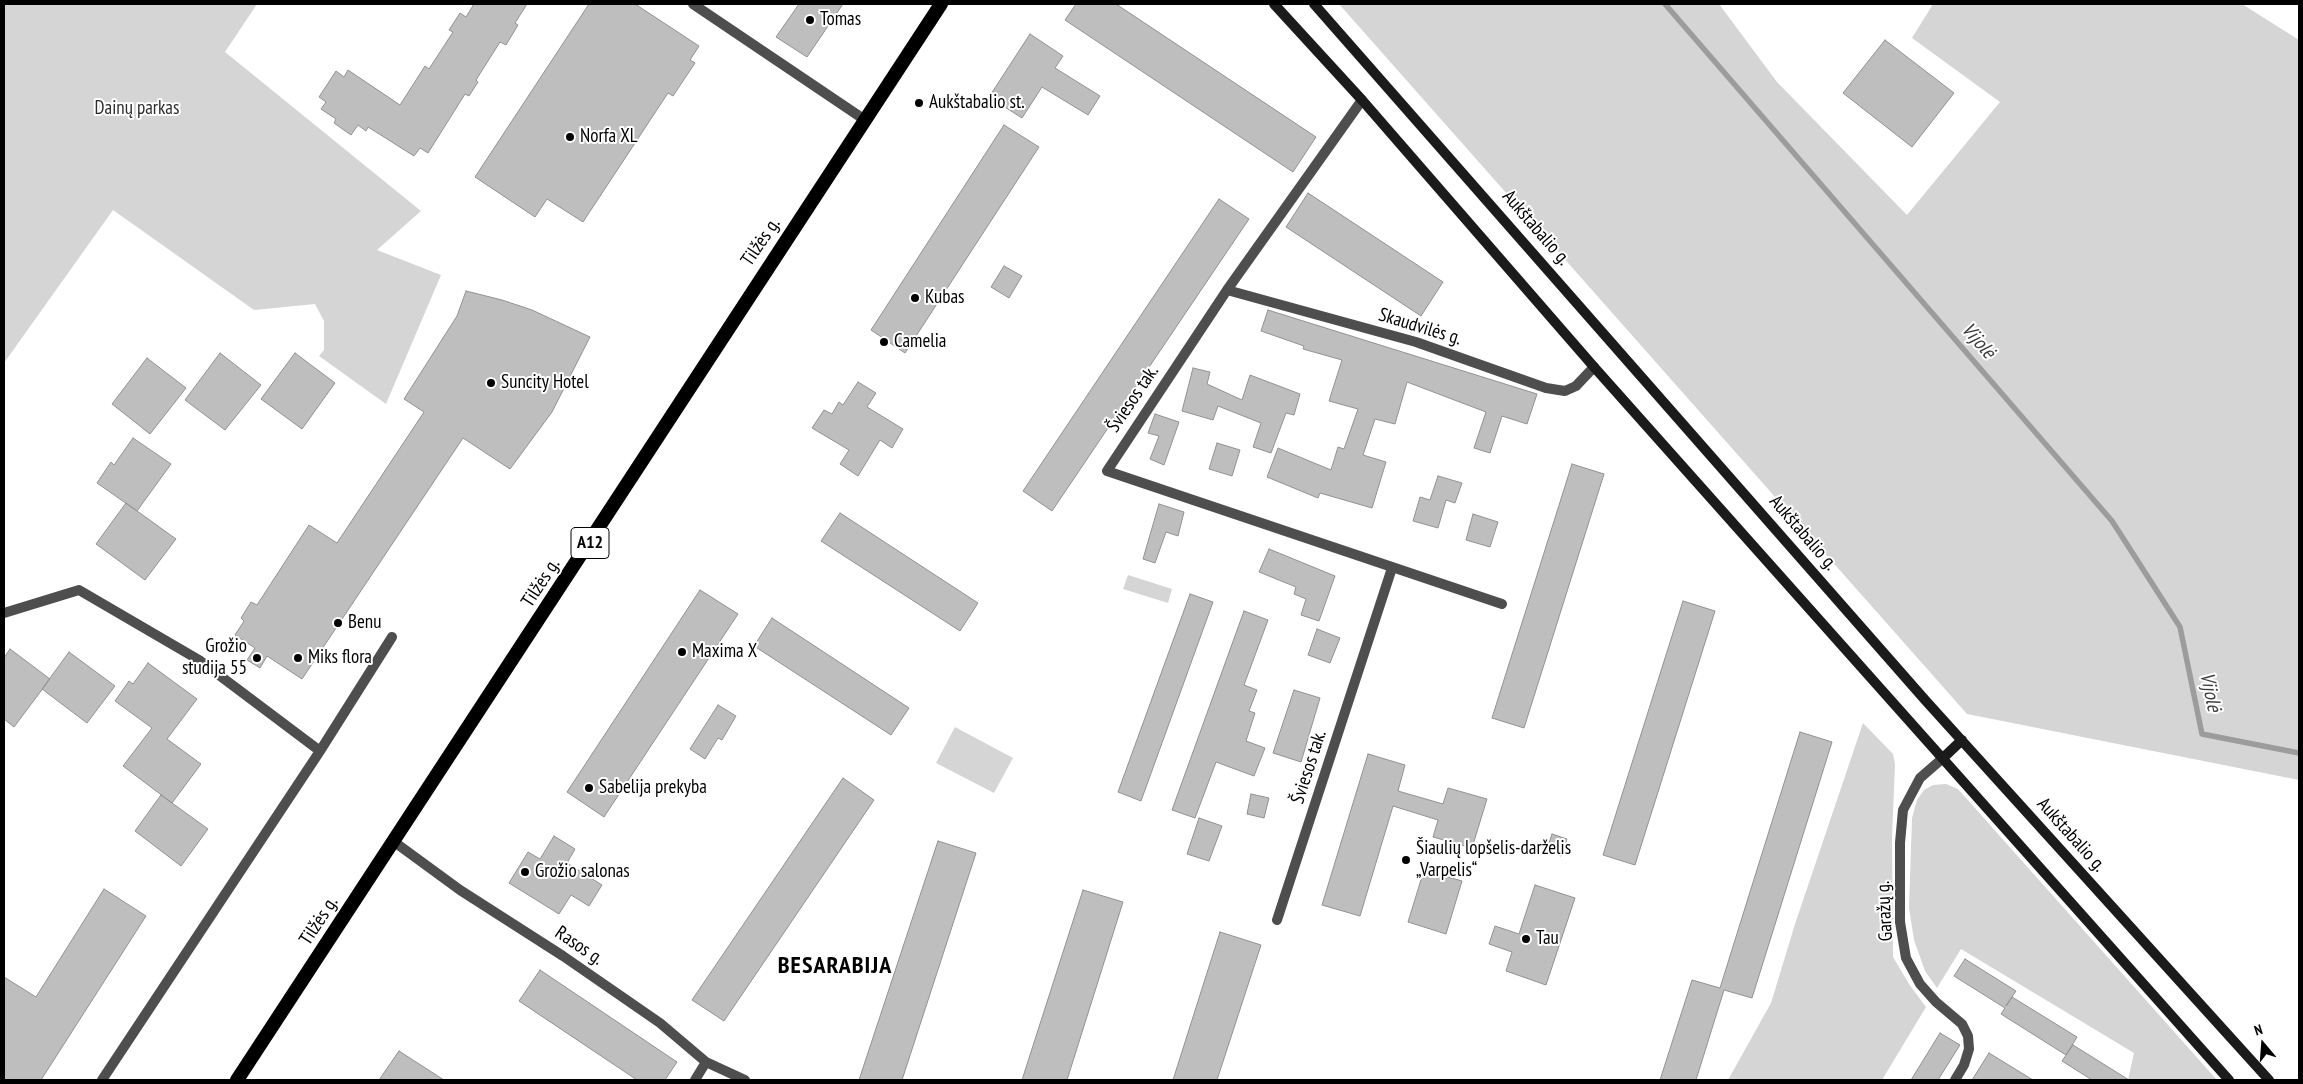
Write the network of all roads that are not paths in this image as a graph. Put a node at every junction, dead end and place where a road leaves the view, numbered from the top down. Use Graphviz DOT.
graph roads {
  1 [pos="693,4"];
  2 [pos="941,4"];
  3 [pos="1274,4"];
  4 [pos="1314,4"];
  5 [pos="1362,100"];
  6 [pos="865,120"];
  7 [pos="1226,290"];
  8 [pos="1594,367"];
  9 [pos="1392,568"];
  10 [pos="1502,604"];
  11 [pos="4,613"];
  12 [pos="392,637"];
  13 [pos="1962,740"];
  14 [pos="320,751"];
  15 [pos="1943,758"];
  16 [pos="393,841"];
  17 [pos="1277,920"];
  18 [pos="706,1062"];
  19 [pos="102,1080"];
  20 [pos="237,1080"];
  21 [pos="695,1080"];
  22 [pos="745,1080"];
  23 [pos="1954,1080"];
  24 [pos="2229,1080"];
  25 [pos="2269,1080"];
  1 -- 6 [label="street"];
  2 -- 6 [label="highway, Tilžės g. / A12"];
  3 -- 5 [label="main road"];
  4 -- 13 [label="main road, Aukštabalio g."];
  5 -- 7 [label="street, Šviesos tak."];
  5 -- 8 [label="main road"];
  6 -- 16 [label="highway, Tilžės g. / A12"];
  7 -- 8 [label="street, Skaudvilės g."];
  7 -- 9 [label="street, Šviesos tak."];
  8 -- 15 [label="main road"];
  9 -- 10 [label="street, Šviesos tak."];
  9 -- 17 [label="street, Šviesos tak."];
  11 -- 14 [label="street"];
  12 -- 14 [label="street"];
  13 -- 15 [label="main road"];
  13 -- 25 [label="main road, Aukštabalio g."];
  14 -- 19 [label="street"];
  15 -- 23 [label="street, Garažų g."];
  15 -- 24 [label="main road"];
  16 -- 18 [label="street, Rasos g."];
  16 -- 20 [label="highway, Tilžės g. / A12"];
  18 -- 21 [label="street"];
  18 -- 22 [label="street, Rasos g."];
}
